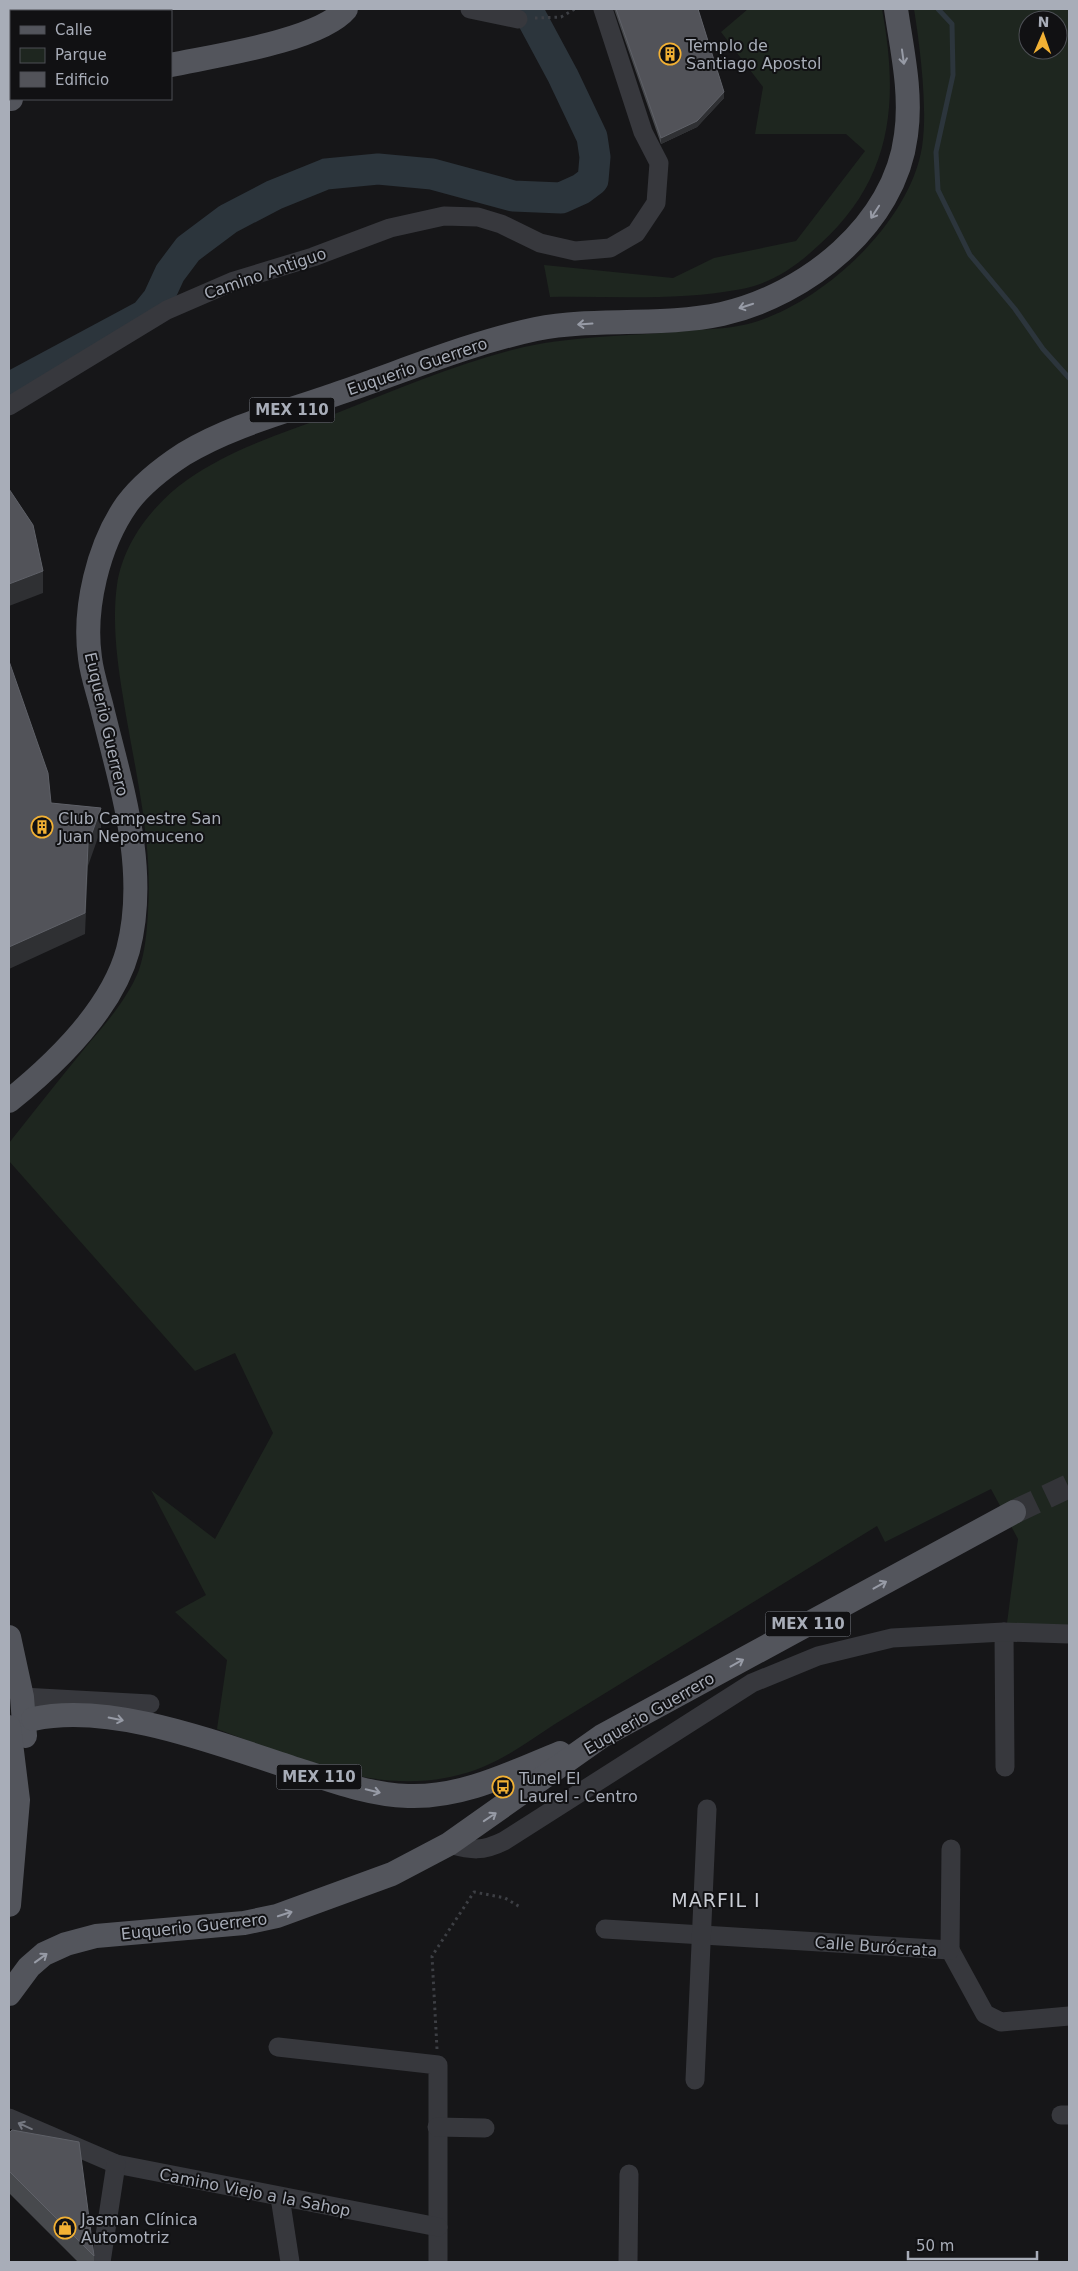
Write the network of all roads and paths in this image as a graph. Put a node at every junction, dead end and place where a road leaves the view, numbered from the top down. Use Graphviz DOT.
graph roads {
  1 [pos="346,9"];
  2 [pos="470,9"];
  3 [pos="575,9"];
  4 [pos="603,9"];
  5 [pos="896,9"];
  6 [pos="542,18"];
  7 [pos="518,19"];
  8 [pos="172,65"];
  9 [pos="9,406"];
  10 [pos="10,1101"];
  11 [pos="1014,1512"];
  12 [pos="1004,1632"];
  13 [pos="1069,1634"];
  14 [pos="9,1637"];
  15 [pos="22,1697"];
  16 [pos="150,1704"];
  17 [pos="33,1718"];
  18 [pos="9,1727"];
  19 [pos="602,1736"];
  20 [pos="1005,1767"];
  21 [pos="18,1800"];
  22 [pos="707,1809"];
  23 [pos="449,1844"];
  24 [pos="951,1850"];
  25 [pos="9,1905"];
  26 [pos="520,1907"];
  27 [pos="605,1929"];
  28 [pos="703,1934"];
  29 [pos="950,1950"];
  30 [pos="9,1994"];
  31 [pos="1069,2016"];
  32 [pos="278,2047"];
  33 [pos="438,2065"];
  34 [pos="695,2080"];
  35 [pos="9,2118"];
  36 [pos="437,2127"];
  37 [pos="485,2128"];
  38 [pos="75,2146"];
  39 [pos="34,2147"];
  40 [pos="116,2164"];
  41 [pos="629,2174"];
  42 [pos="280,2197"];
  43 [pos="438,2227"];
  44 [pos="101,2262"];
  45 [pos="290,2262"];
  46 [pos="438,2262"];
  47 [pos="628,2262"];
  1 -- 8 [label="main road"];
  2 -- 7 [label="street"];
  3 -- 6 [label="path"];
  4 -- 9 [label="street, Camino Antiguo"];
  5 -- 10 [label="main road, Euquerio Guerrero / MEX 110, one-way"];
  19 -- 11 [label="main road, Euquerio Guerrero / MEX 110, one-way"];
  12 -- 13 [label="street"];
  12 -- 20 [label="street"];
  12 -- 23 [label="street"];
  14 -- 15 [label="main road"];
  15 -- 16 [label="street"];
  15 -- 21 [label="main road"];
  17 -- 19 [label="main road, MEX 110, one-way"];
  18 -- 21 [label="main road"];
  23 -- 19 [label="main road, Euquerio Guerrero / MEX 110, one-way"];
  21 -- 25 [label="main road"];
  22 -- 28 [label="street"];
  30 -- 23 [label="main road, Euquerio Guerrero / MEX 110, one-way"];
  24 -- 29 [label="street"];
  26 -- 33 [label="path"];
  27 -- 28 [label="street, Calle Burócrata"];
  28 -- 29 [label="street, Calle Burócrata"];
  28 -- 34 [label="street"];
  29 -- 31 [label="street, Calle Burócrata"];
  32 -- 33 [label="street"];
  33 -- 36 [label="street"];
  38 -- 35 [label="street, Camino Viejo a la Sahop, one-way"];
  36 -- 37 [label="street"];
  36 -- 43 [label="street"];
  38 -- 39 [label="street, Camino Viejo a la Sahop"];
  38 -- 40 [label="street, Camino Viejo a la Sahop"];
  40 -- 42 [label="street, Camino Viejo a la Sahop"];
  40 -- 44 [label="street"];
  41 -- 47 [label="street"];
  42 -- 43 [label="street, Camino Viejo a la Sahop"];
  42 -- 45 [label="street"];
  43 -- 46 [label="street"];
}
